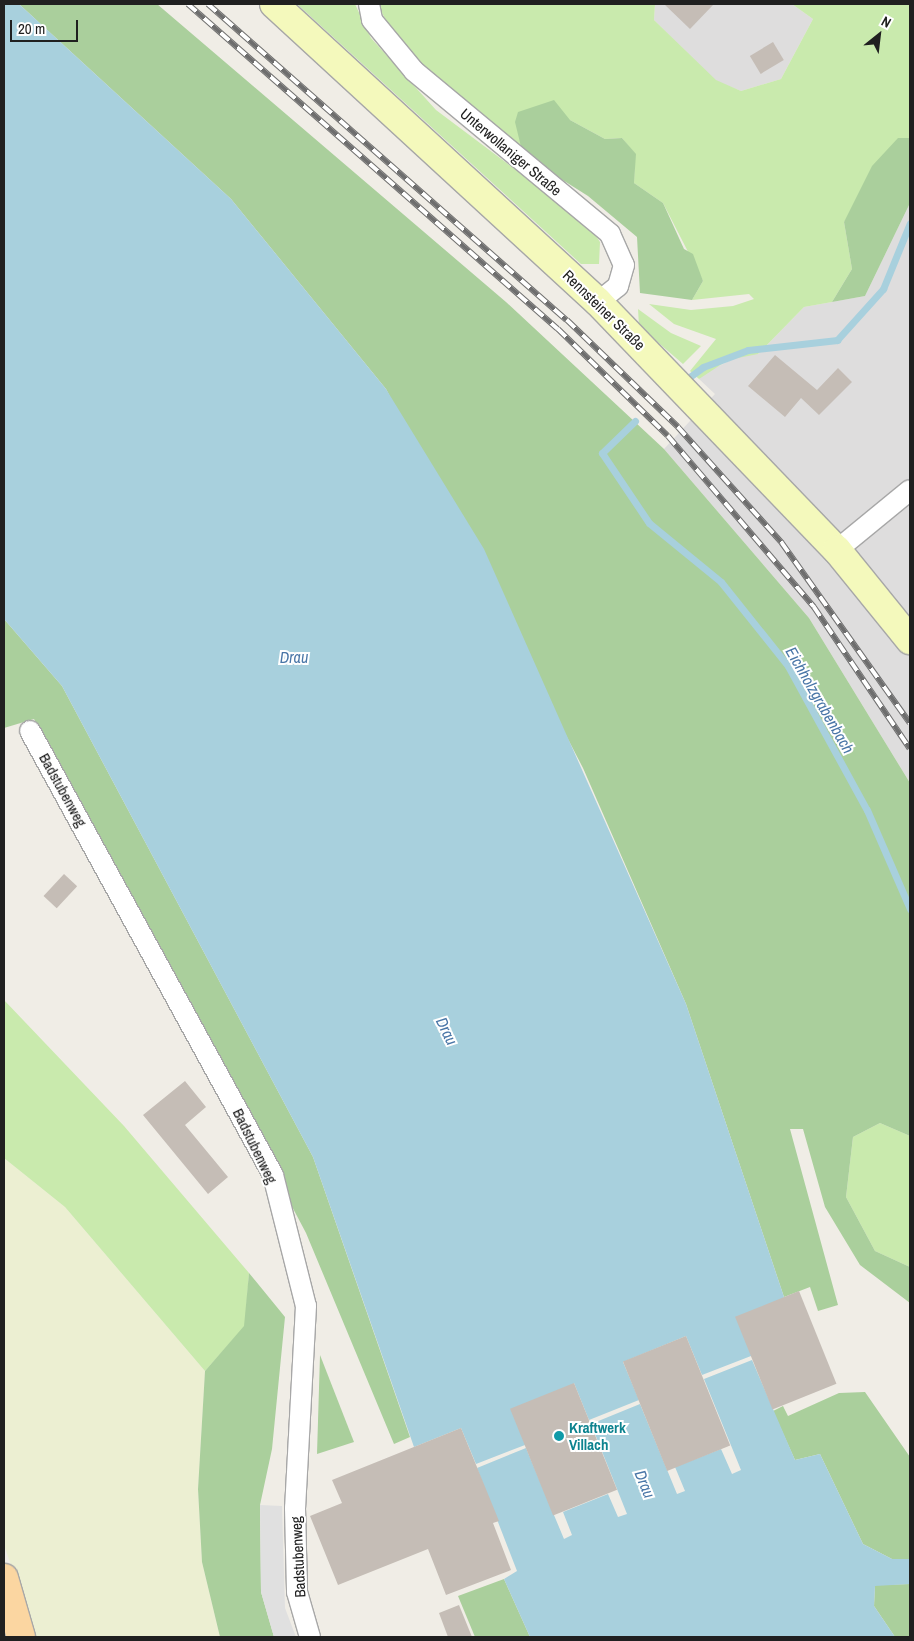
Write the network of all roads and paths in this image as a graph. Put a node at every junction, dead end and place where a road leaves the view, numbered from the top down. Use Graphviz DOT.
graph roads {
  1 [pos="274,4"];
  2 [pos="370,4"];
  3 [pos="598,302"];
  4 [pos="910,490"];
  5 [pos="837,550"];
  6 [pos="910,640"];
  7 [pos="30,731"];
  8 [pos="4,1578"];
  9 [pos="4,1632"];
  10 [pos="7,1637"];
  11 [pos="21,1637"];
  12 [pos="310,1637"];
  1 -- 3 [label="main road, Rennsteiner Straße"];
  2 -- 3 [label="street, Unterwollaniger Straße"];
  3 -- 5 [label="main road, Rennsteiner Straße"];
  4 -- 5 [label="street"];
  5 -- 6 [label="main road, Rennsteiner Straße"];
  7 -- 12 [label="street, Badstubenweg"];
  8 -- 11 [label="main road"];
  9 -- 10 [label="main road"];
}
